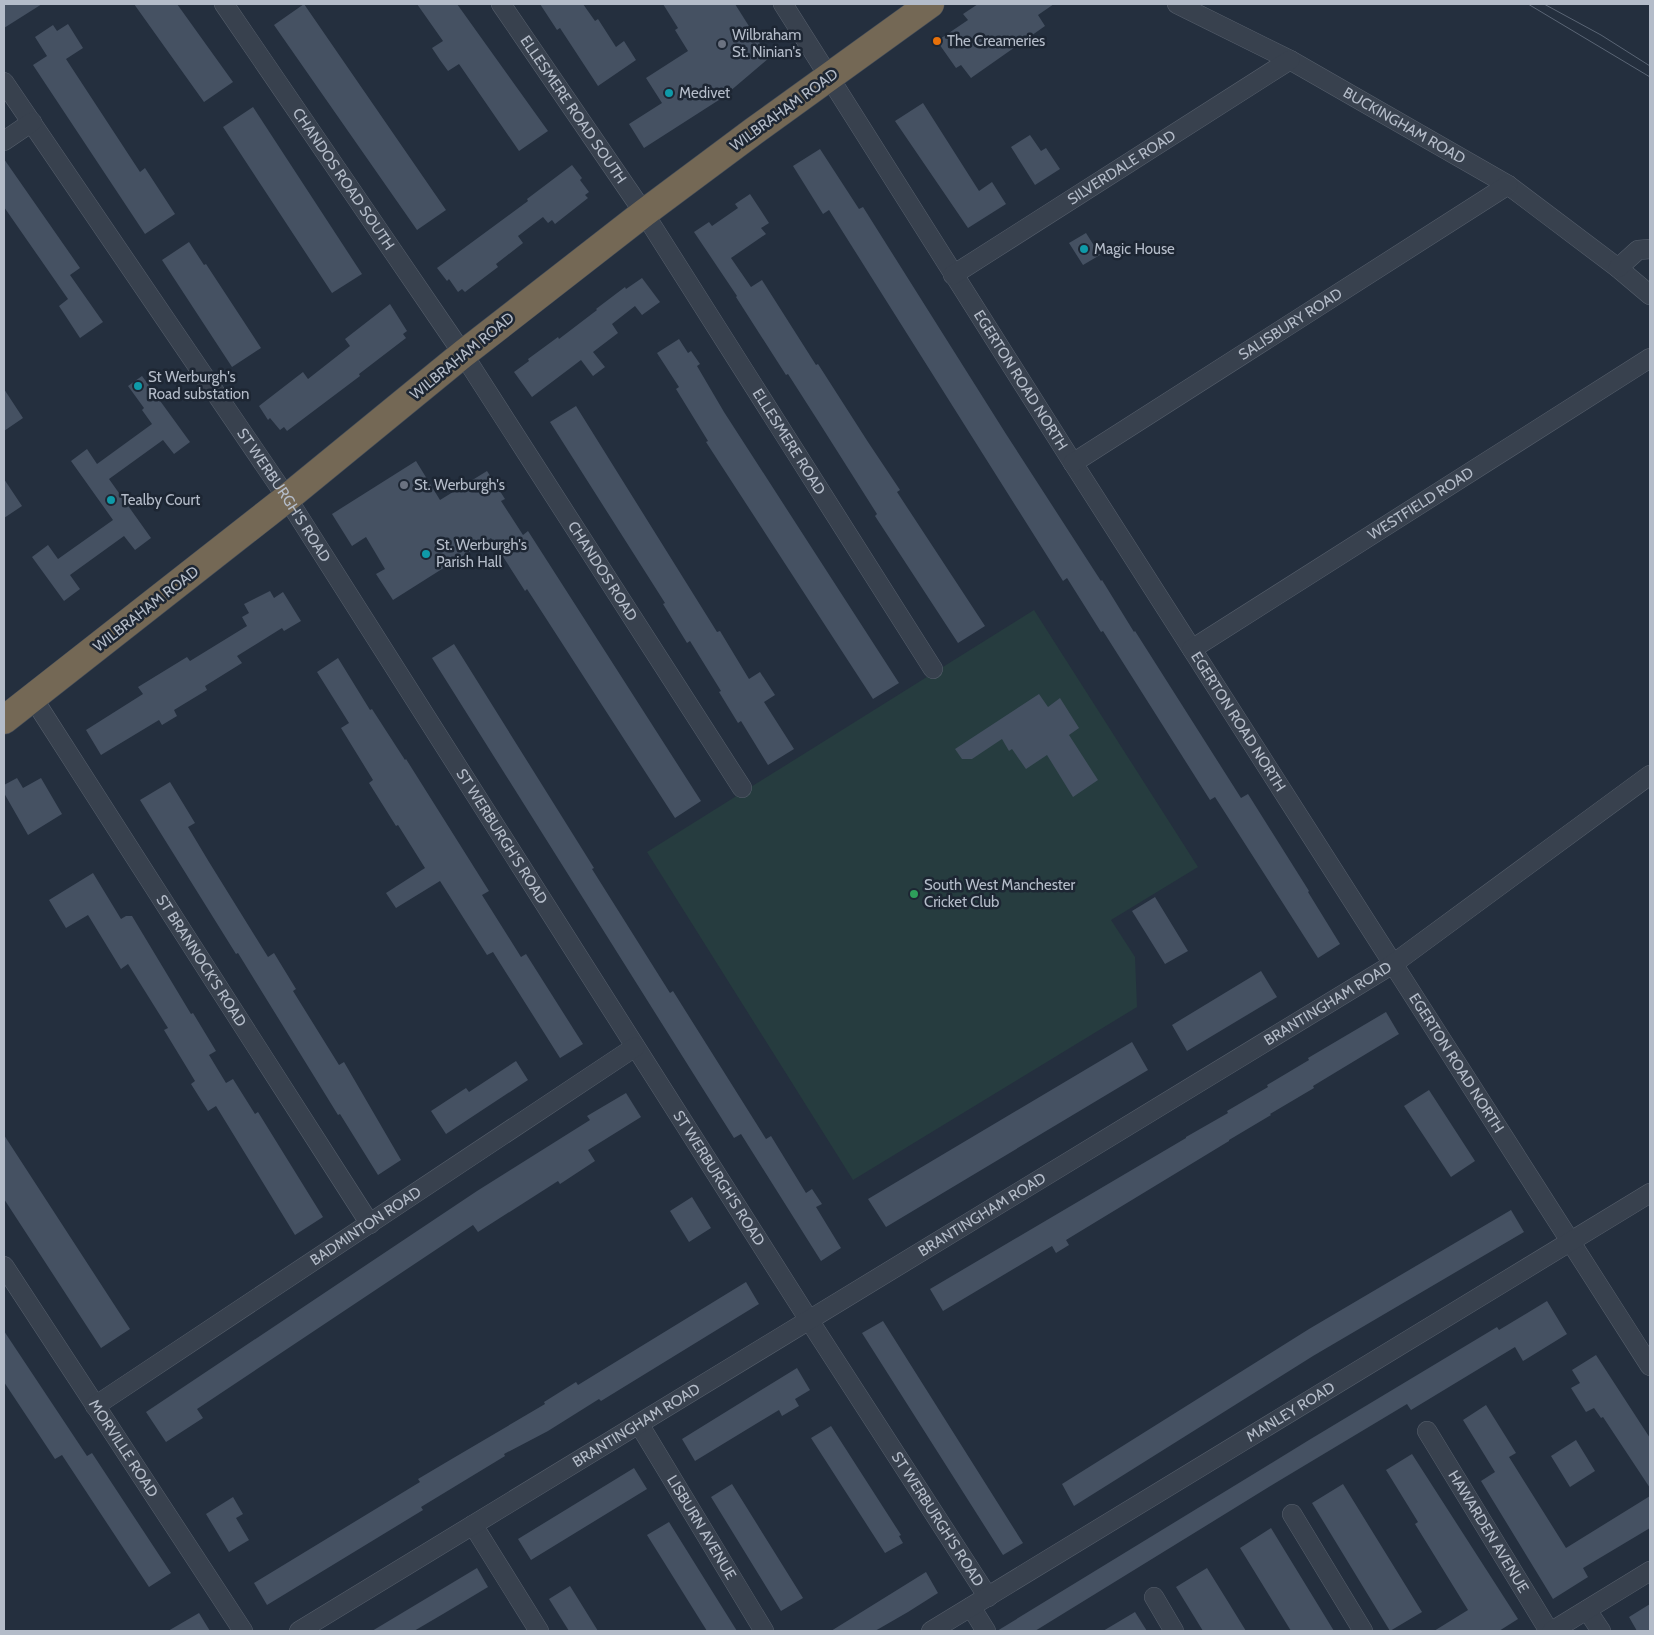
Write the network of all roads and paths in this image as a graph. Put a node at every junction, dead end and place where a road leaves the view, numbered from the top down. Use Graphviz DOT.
graph roads {
  1 [pos="224,4"];
  2 [pos="501,4"];
  3 [pos="783,4"];
  4 [pos="930,4"];
  5 [pos="1177,4"];
  6 [pos="1290,60"];
  7 [pos="829,77"];
  8 [pos="4,82"];
  9 [pos="32,122"];
  10 [pos="4,141"];
  11 [pos="1508,185"];
  12 [pos="644,213"];
  13 [pos="1650,249"];
  14 [pos="1618,268"];
  15 [pos="953,275"];
  16 [pos="1650,295"];
  17 [pos="463,354"];
  18 [pos="1650,358"];
  19 [pos="1073,463"];
  20 [pos="287,498"];
  21 [pos="1192,649"];
  22 [pos="933,669"];
  23 [pos="33,698"];
  24 [pos="4,720"];
  25 [pos="1650,775"];
  26 [pos="742,788"];
  27 [pos="1393,964"];
  28 [pos="636,1047"];
  29 [pos="1650,1193"];
  30 [pos="370,1224"];
  31 [pos="1570,1243"];
  32 [pos="4,1266"];
  33 [pos="809,1320"];
  34 [pos="1650,1366"];
  35 [pos="96,1406"];
  36 [pos="639,1424"];
  37 [pos="1427,1431"];
  38 [pos="1292,1514"];
  39 [pos="473,1525"];
  40 [pos="1650,1571"];
  41 [pos="988,1597"];
  42 [pos="1154,1598"];
  43 [pos="971,1607"];
  44 [pos="1587,1610"];
  45 [pos="243,1631"];
  46 [pos="299,1631"];
  47 [pos="539,1631"];
  48 [pos="764,1631"];
  49 [pos="932,1631"];
  50 [pos="986,1631"];
  51 [pos="1174,1631"];
  52 [pos="1363,1631"];
  53 [pos="1551,1631"];
  54 [pos="1600,1631"];
  1 -- 17 [label="street, CHANDOS ROAD SOUTH"];
  2 -- 12 [label="street, ELLESMERE ROAD SOUTH"];
  3 -- 7 [label="street, EGERTON ROAD NORTH"];
  4 -- 7 [label="highway, WILBRAHAM ROAD"];
  5 -- 6 [label="street, BUCKINGHAM ROAD"];
  6 -- 11 [label="street, BUCKINGHAM ROAD"];
  6 -- 15 [label="street, SILVERDALE ROAD"];
  7 -- 12 [label="highway, WILBRAHAM ROAD"];
  7 -- 15 [label="street, EGERTON ROAD NORTH"];
  8 -- 9 [label="street, ST WERBURGH'S ROAD"];
  9 -- 10 [label="street"];
  9 -- 20 [label="street, ST WERBURGH'S ROAD"];
  11 -- 14 [label="street, BUCKINGHAM ROAD"];
  11 -- 19 [label="street, SALISBURY ROAD"];
  12 -- 17 [label="highway, WILBRAHAM ROAD"];
  12 -- 22 [label="street, ELLESMERE ROAD"];
  13 -- 14 [label="street"];
  14 -- 16 [label="street, BUCKINGHAM ROAD"];
  15 -- 19 [label="street, EGERTON ROAD NORTH"];
  17 -- 20 [label="highway, WILBRAHAM ROAD"];
  17 -- 26 [label="street, CHANDOS ROAD"];
  18 -- 21 [label="street, WESTFIELD ROAD"];
  19 -- 21 [label="street, EGERTON ROAD NORTH"];
  20 -- 23 [label="highway, WILBRAHAM ROAD"];
  20 -- 28 [label="street, ST WERBURGH'S ROAD"];
  21 -- 27 [label="street, EGERTON ROAD NORTH"];
  23 -- 24 [label="highway, WILBRAHAM ROAD"];
  23 -- 30 [label="street, ST BRANNOCK'S ROAD"];
  25 -- 27 [label="street, BRANTINGHAM ROAD"];
  27 -- 31 [label="street, EGERTON ROAD NORTH"];
  27 -- 33 [label="street, BRANTINGHAM ROAD"];
  28 -- 30 [label="street, BADMINTON ROAD"];
  28 -- 33 [label="street, ST WERBURGH'S ROAD"];
  29 -- 31 [label="street, MANLEY ROAD"];
  30 -- 35 [label="street, BADMINTON ROAD"];
  31 -- 34 [label="street, EGERTON ROAD NORTH"];
  31 -- 41 [label="street, MANLEY ROAD"];
  32 -- 35 [label="street, MORVILLE ROAD"];
  33 -- 36 [label="street, BRANTINGHAM ROAD"];
  33 -- 41 [label="street, ST WERBURGH'S ROAD"];
  35 -- 45 [label="street, MORVILLE ROAD"];
  36 -- 39 [label="street, BRANTINGHAM ROAD"];
  36 -- 48 [label="street, LISBURN AVENUE"];
  37 -- 53 [label="street, HAWARDEN AVENUE"];
  38 -- 52 [label="street"];
  39 -- 46 [label="street, BRANTINGHAM ROAD"];
  39 -- 47 [label="street"];
  40 -- 44 [label="street"];
  41 -- 43 [label="street, MANLEY ROAD"];
  42 -- 51 [label="street"];
  43 -- 49 [label="street, MANLEY ROAD"];
  43 -- 50 [label="street"];
  44 -- 53 [label="street"];
  44 -- 54 [label="street"];
}
